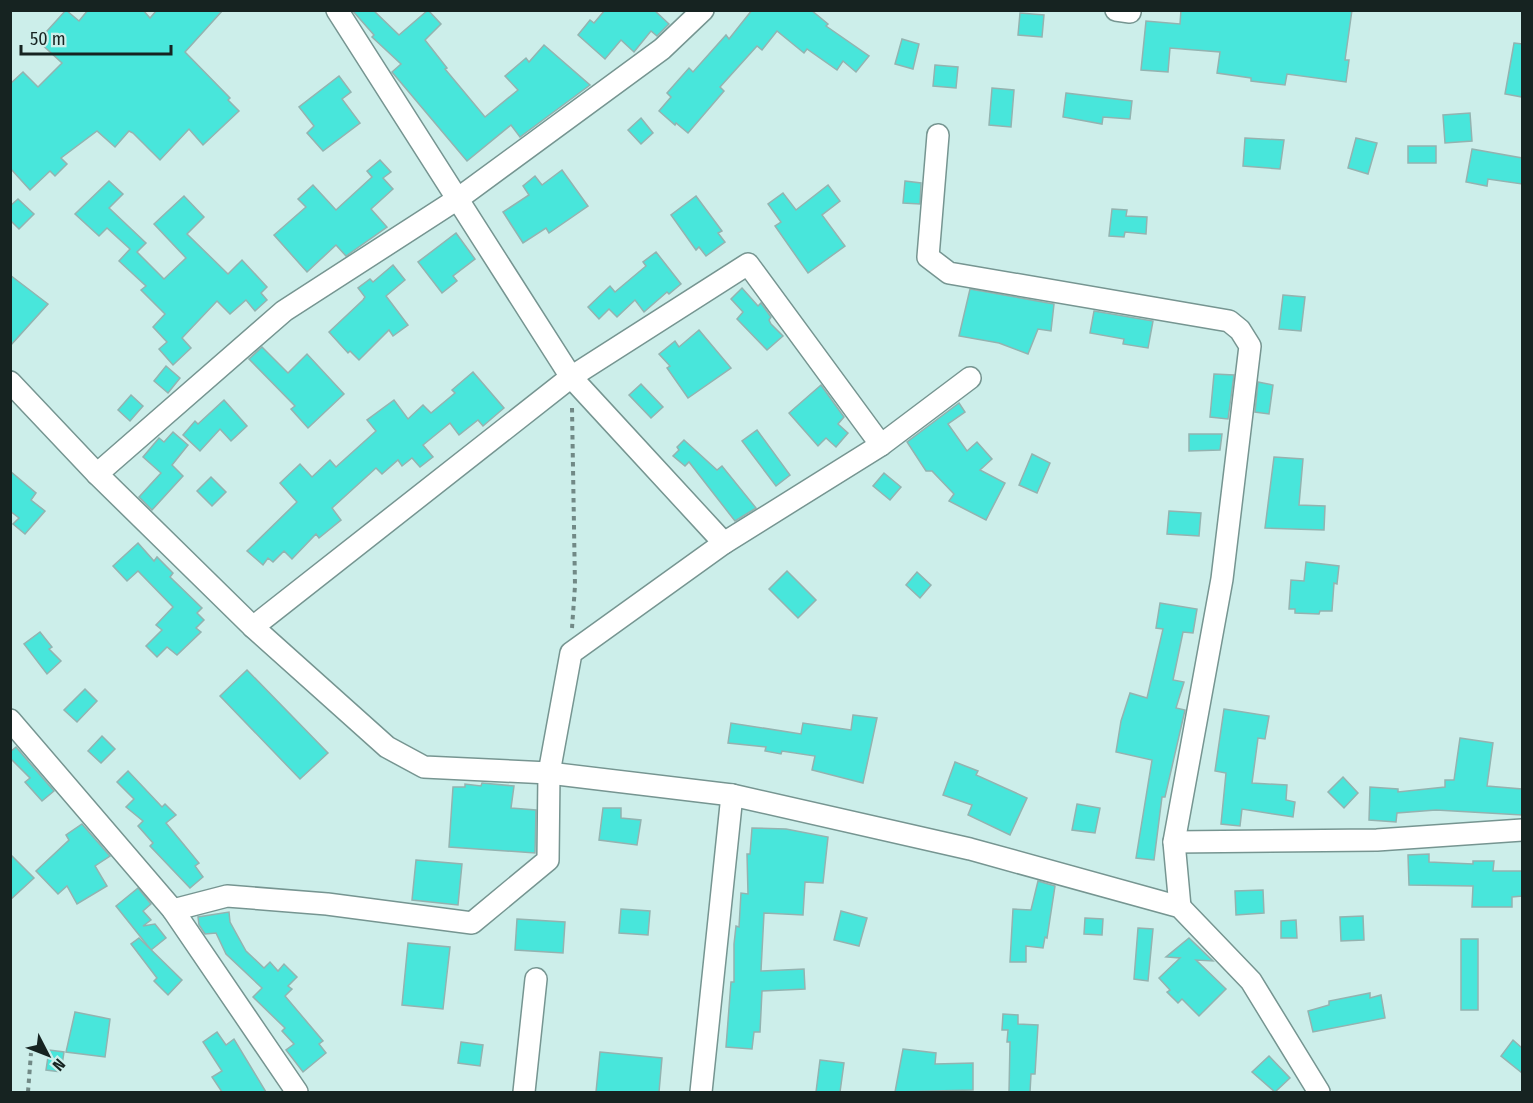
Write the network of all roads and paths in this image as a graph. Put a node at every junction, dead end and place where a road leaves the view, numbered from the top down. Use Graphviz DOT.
graph roads {
  1 [pos="337,10"];
  2 [pos="703,10"];
  3 [pos="938,135"];
  4 [pos="459,198"];
  5 [pos="571,377"];
  6 [pos="970,378"];
  7 [pos="10,382"];
  8 [pos="881,445"];
  9 [pos="98,474"];
  10 [pos="724,543"];
  11 [pos="253,627"];
  12 [pos="571,652"];
  13 [pos="10,720"];
  14 [pos="549,773"];
  15 [pos="732,795"];
  16 [pos="1522,830"];
  17 [pos="1174,842"];
  18 [pos="1180,907"];
  19 [pos="173,910"];
  20 [pos="536,978"];
  21 [pos="31,1053"];
  22 [pos="28,1092"];
  23 [pos="297,1092"];
  24 [pos="524,1092"];
  25 [pos="701,1092"];
  26 [pos="1319,1092"];
  1 -- 4 [label="street"];
  2 -- 4 [label="street"];
  3 -- 17 [label="street"];
  4 -- 5 [label="street"];
  4 -- 9 [label="street"];
  5 -- 8 [label="street"];
  5 -- 10 [label="street"];
  5 -- 11 [label="street"];
  5 -- 12 [label="path"];
  6 -- 8 [label="street"];
  7 -- 9 [label="street"];
  8 -- 10 [label="street"];
  9 -- 11 [label="street"];
  10 -- 12 [label="street"];
  11 -- 14 [label="street"];
  12 -- 14 [label="street"];
  13 -- 19 [label="street"];
  14 -- 15 [label="street"];
  14 -- 19 [label="street"];
  15 -- 18 [label="street"];
  15 -- 25 [label="street"];
  16 -- 17 [label="street"];
  17 -- 18 [label="street"];
  18 -- 26 [label="street"];
  19 -- 23 [label="street"];
  20 -- 24 [label="street"];
  21 -- 22 [label="path"];
}
